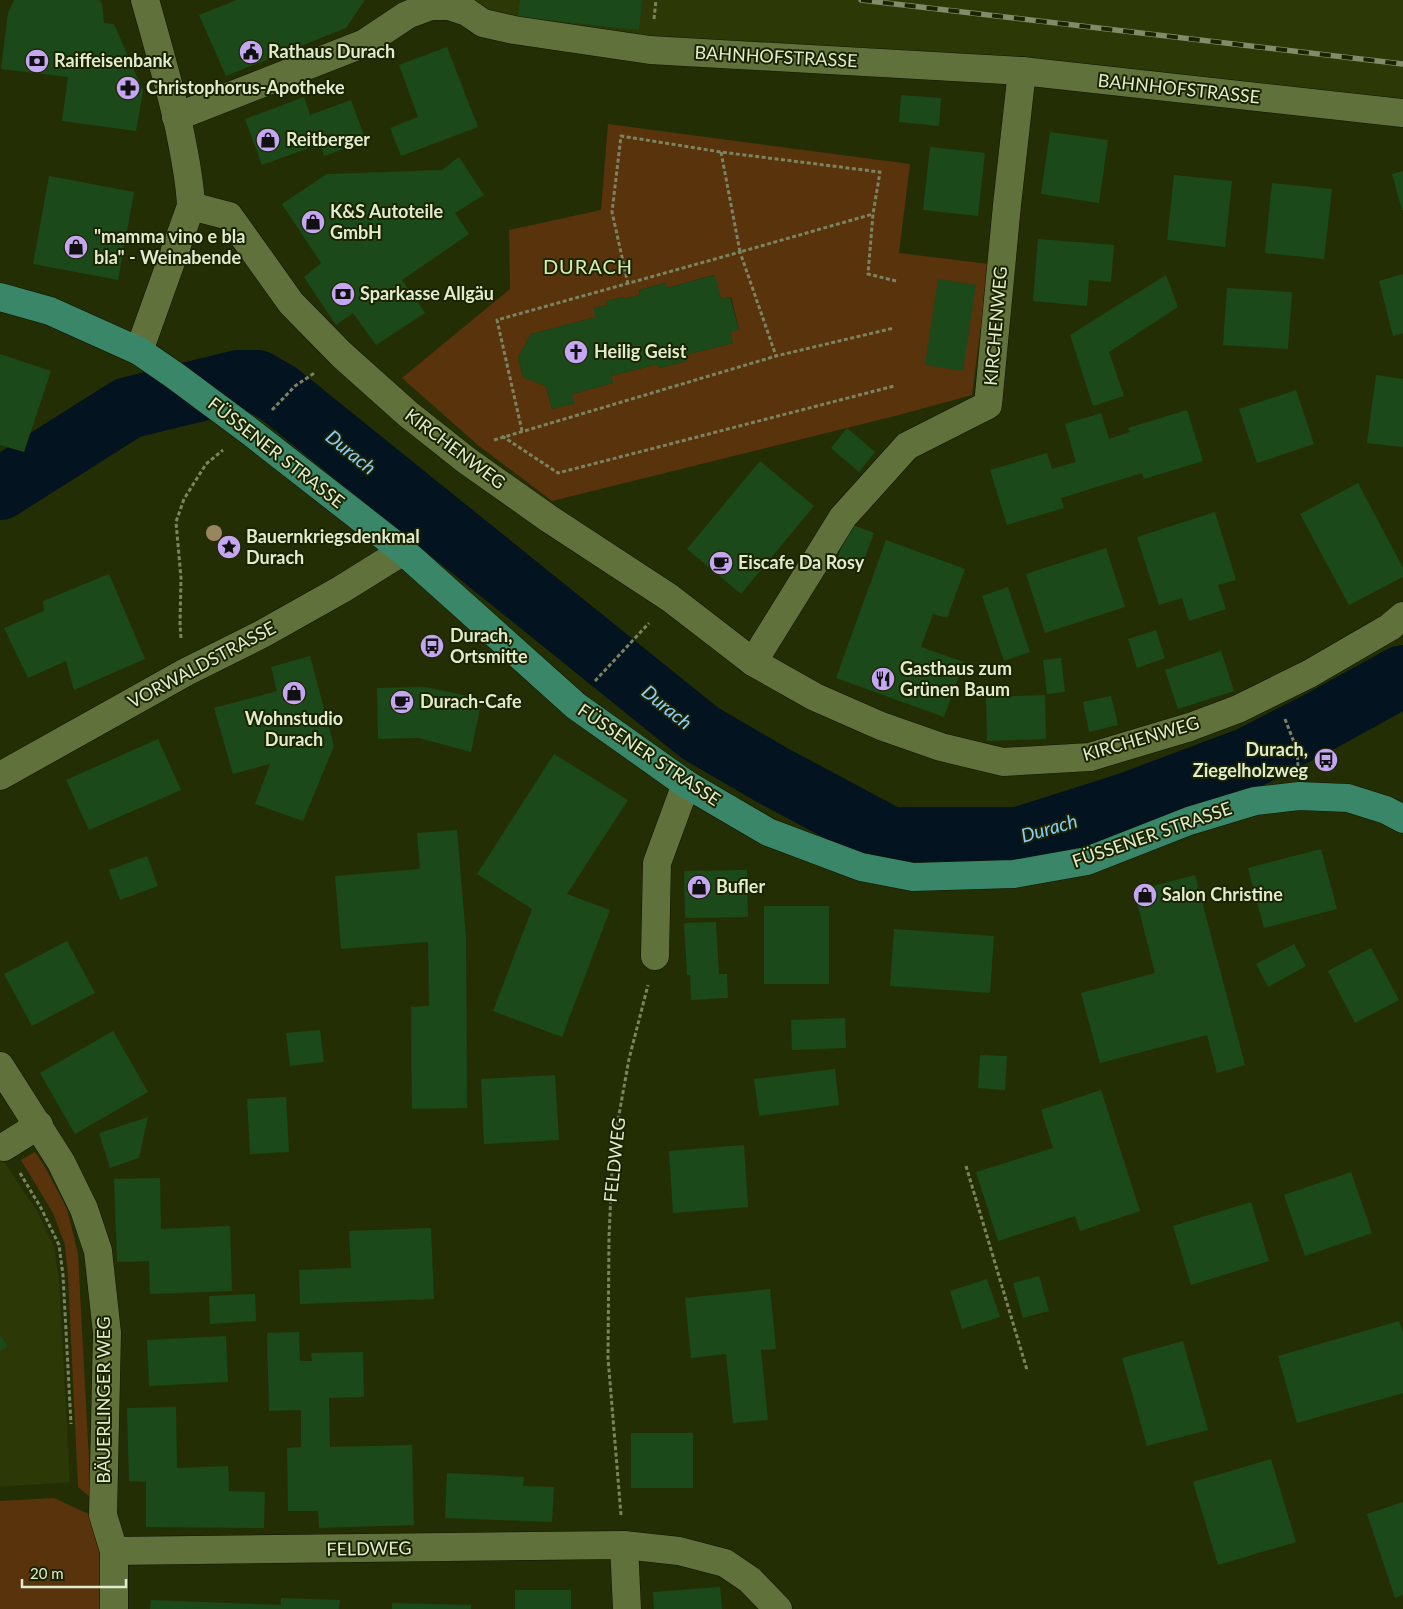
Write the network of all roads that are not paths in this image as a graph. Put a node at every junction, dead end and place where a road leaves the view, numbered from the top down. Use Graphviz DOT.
graph roads {
  1 [pos="145,0"];
  2 [pos="468,6"];
  3 [pos="1022,71"];
  4 [pos="1403,113"];
  5 [pos="176,117"];
  6 [pos="191,206"];
  7 [pos="0,297"];
  8 [pos="139,351"];
  9 [pos="404,551"];
  10 [pos="1403,616"];
  11 [pos="753,662"];
  12 [pos="0,776"];
  13 [pos="686,784"];
  14 [pos="1403,820"];
  15 [pos="655,956"];
  16 [pos="0,1066"];
  17 [pos="39,1125"];
  18 [pos="4,1147"];
  19 [pos="624,1545"];
  20 [pos="114,1551"];
  21 [pos="114,1609"];
  22 [pos="627,1609"];
  23 [pos="778,1609"];
  1 -- 5 [label="street"];
  2 -- 3 [label="street, BAHNHOFSTRASSE"];
  2 -- 5 [label="street, BAHNHOFSTRASSE"];
  3 -- 4 [label="street, BAHNHOFSTRASSE"];
  3 -- 11 [label="street, KIRCHENWEG"];
  5 -- 6 [label="street"];
  6 -- 8 [label="street"];
  6 -- 11 [label="street, KIRCHENWEG"];
  7 -- 8 [label="main road, FÜSSENER STRASSE"];
  8 -- 9 [label="main road, FÜSSENER STRASSE"];
  9 -- 12 [label="street, VORWALDSTRASSE"];
  9 -- 13 [label="main road, FÜSSENER STRASSE"];
  10 -- 11 [label="street, KIRCHENWEG"];
  13 -- 14 [label="main road, FÜSSENER STRASSE"];
  13 -- 15 [label="street"];
  16 -- 17 [label="street, BÄUERLINGER WEG"];
  17 -- 18 [label="street"];
  17 -- 20 [label="street, BÄUERLINGER WEG"];
  19 -- 20 [label="street, FELDWEG"];
  19 -- 22 [label="street"];
  19 -- 23 [label="street"];
  20 -- 21 [label="street, BÄUERLINGER WEG"];
}
